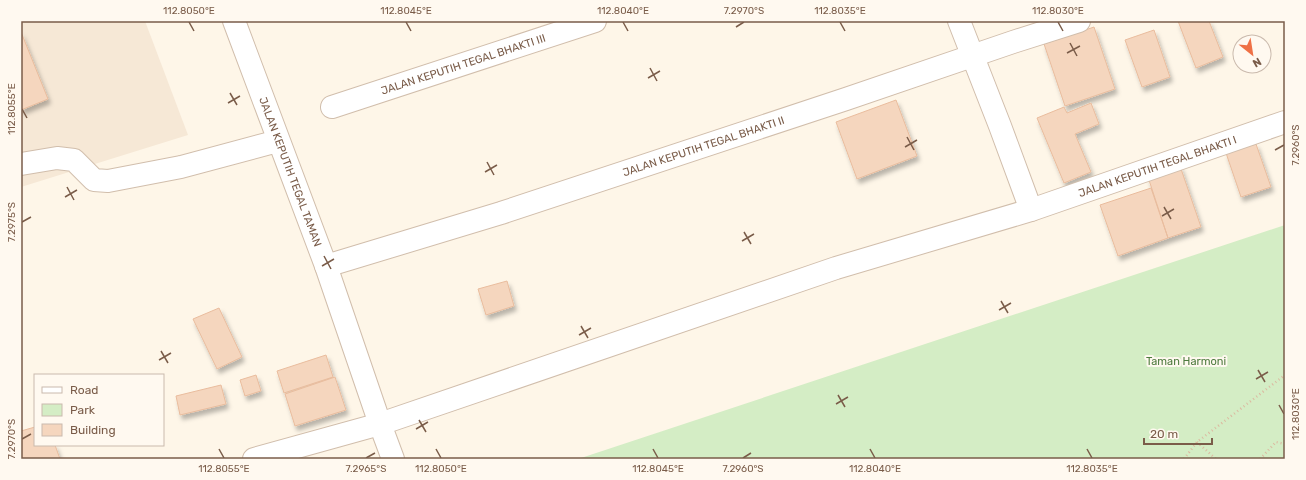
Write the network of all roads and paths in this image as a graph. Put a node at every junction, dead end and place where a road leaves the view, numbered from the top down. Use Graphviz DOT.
graph roads {
  1 [pos="234,21"];
  2 [pos="595,21"];
  3 [pos="959,21"];
  4 [pos="1079,21"];
  5 [pos="973,56"];
  6 [pos="332,107"];
  7 [pos="1285,122"];
  8 [pos="278,141"];
  9 [pos="21,164"];
  10 [pos="1031,210"];
  11 [pos="326,266"];
  12 [pos="1285,375"];
  13 [pos="380,424"];
  14 [pos="1197,442"];
  15 [pos="1285,444"];
  16 [pos="254,459"];
  17 [pos="393,459"];
  18 [pos="1184,459"];
  19 [pos="1216,459"];
  20 [pos="1260,459"];
  1 -- 8 [label="street, JALAN KEPUTIH TEGAL TAMAN"];
  2 -- 6 [label="street, JALAN KEPUTIH TEGAL BHAKTI III"];
  3 -- 5 [label="street"];
  4 -- 5 [label="street, JALAN KEPUTIH TEGAL BHAKTI II"];
  5 -- 10 [label="street"];
  5 -- 11 [label="street, JALAN KEPUTIH TEGAL BHAKTI II"];
  7 -- 10 [label="street, JALAN KEPUTIH TEGAL BHAKTI I"];
  8 -- 9 [label="street"];
  8 -- 11 [label="street, JALAN KEPUTIH TEGAL TAMAN"];
  10 -- 13 [label="street, JALAN KEPUTIH TEGAL BHAKTI I"];
  11 -- 13 [label="street, JALAN KEPUTIH TEGAL TAMAN"];
  12 -- 14 [label="path"];
  13 -- 16 [label="street, JALAN KEPUTIH TEGAL BHAKTI I"];
  13 -- 17 [label="street, JALAN KEPUTIH TEGAL TAMAN"];
  14 -- 18 [label="path"];
  14 -- 19 [label="path"];
  15 -- 20 [label="path"];
}
